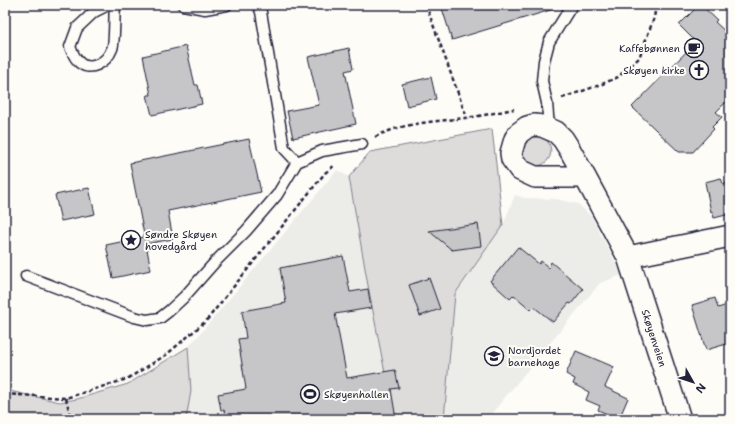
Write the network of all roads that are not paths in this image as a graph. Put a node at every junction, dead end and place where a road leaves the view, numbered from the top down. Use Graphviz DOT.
graph roads {
  1 [pos="108,5"];
  2 [pos="115,5"];
  3 [pos="182,5"];
  4 [pos="227,5"];
  5 [pos="258,5"];
  6 [pos="572,5"];
  7 [pos="549,128"];
  8 [pos="362,144"];
  9 [pos="298,162"];
  10 [pos="585,177"];
  11 [pos="730,236"];
  12 [pos="628,257"];
  13 [pos="26,276"];
  14 [pos="680,419"];
  1 -- 2 [label="lane"];
  3 -- 4 [label="lane"];
  5 -- 9 [label="lane"];
  6 -- 7 [label="lane"];
  7 -- 10 [label="street, Skøyenveien"];
  7 -- 10 [label="street"];
  8 -- 9 [label="lane"];
  9 -- 13 [label="lane"];
  10 -- 12 [label="street, Skøyenveien"];
  11 -- 12 [label="street"];
  12 -- 14 [label="street, Skøyenveien"];
}
